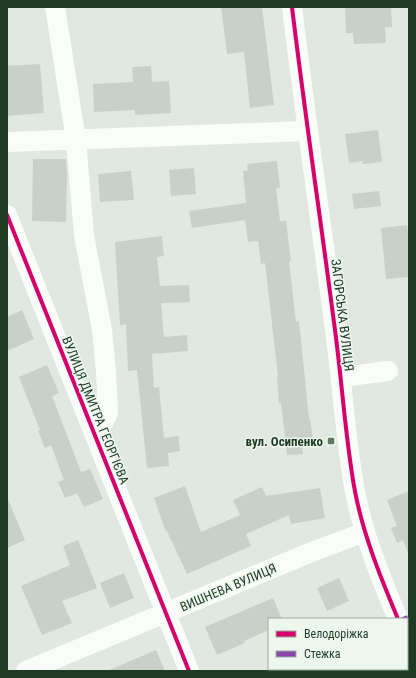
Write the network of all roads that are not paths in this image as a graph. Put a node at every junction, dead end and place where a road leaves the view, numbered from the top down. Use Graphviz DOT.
graph roads {
  1 [pos="55,7"];
  2 [pos="292,7"];
  3 [pos="307,131"];
  4 [pos="76,140"];
  5 [pos="7,142"];
  6 [pos="7,215"];
  7 [pos="388,371"];
  8 [pos="341,377"];
  9 [pos="96,436"];
  10 [pos="365,532"];
  11 [pos="165,613"];
  12 [pos="398,618"];
  13 [pos="26,671"];
  14 [pos="189,671"];
  1 -- 4 [label="street, ВУЛИЦЯ ДМИТРА ГЕОРГІЄВА"];
  2 -- 3 [label="street, ЗАГОРСЬКА ВУЛИЦЯ"];
  3 -- 4 [label="street"];
  3 -- 8 [label="street, ЗАГОРСЬКА ВУЛИЦЯ"];
  4 -- 5 [label="street"];
  4 -- 9 [label="street, ВУЛИЦЯ ДМИТРА ГЕОРГІЄВА"];
  6 -- 9 [label="street, ВУЛИЦЯ ДМИТРА ГЕОРГІЄВА"];
  7 -- 8 [label="street"];
  8 -- 10 [label="street, ЗАГОРСЬКА ВУЛИЦЯ"];
  9 -- 11 [label="street, ВУЛИЦЯ ДМИТРА ГЕОРГІЄВА"];
  10 -- 11 [label="street, ВИШНЕВА ВУЛИЦЯ"];
  10 -- 12 [label="street, ЗАГОРСЬКА ВУЛИЦЯ"];
  11 -- 13 [label="street, ВИШНЕВА ВУЛИЦЯ"];
  11 -- 14 [label="street, ВУЛИЦЯ ДМИТРА ГЕОРГІЄВА"];
}
